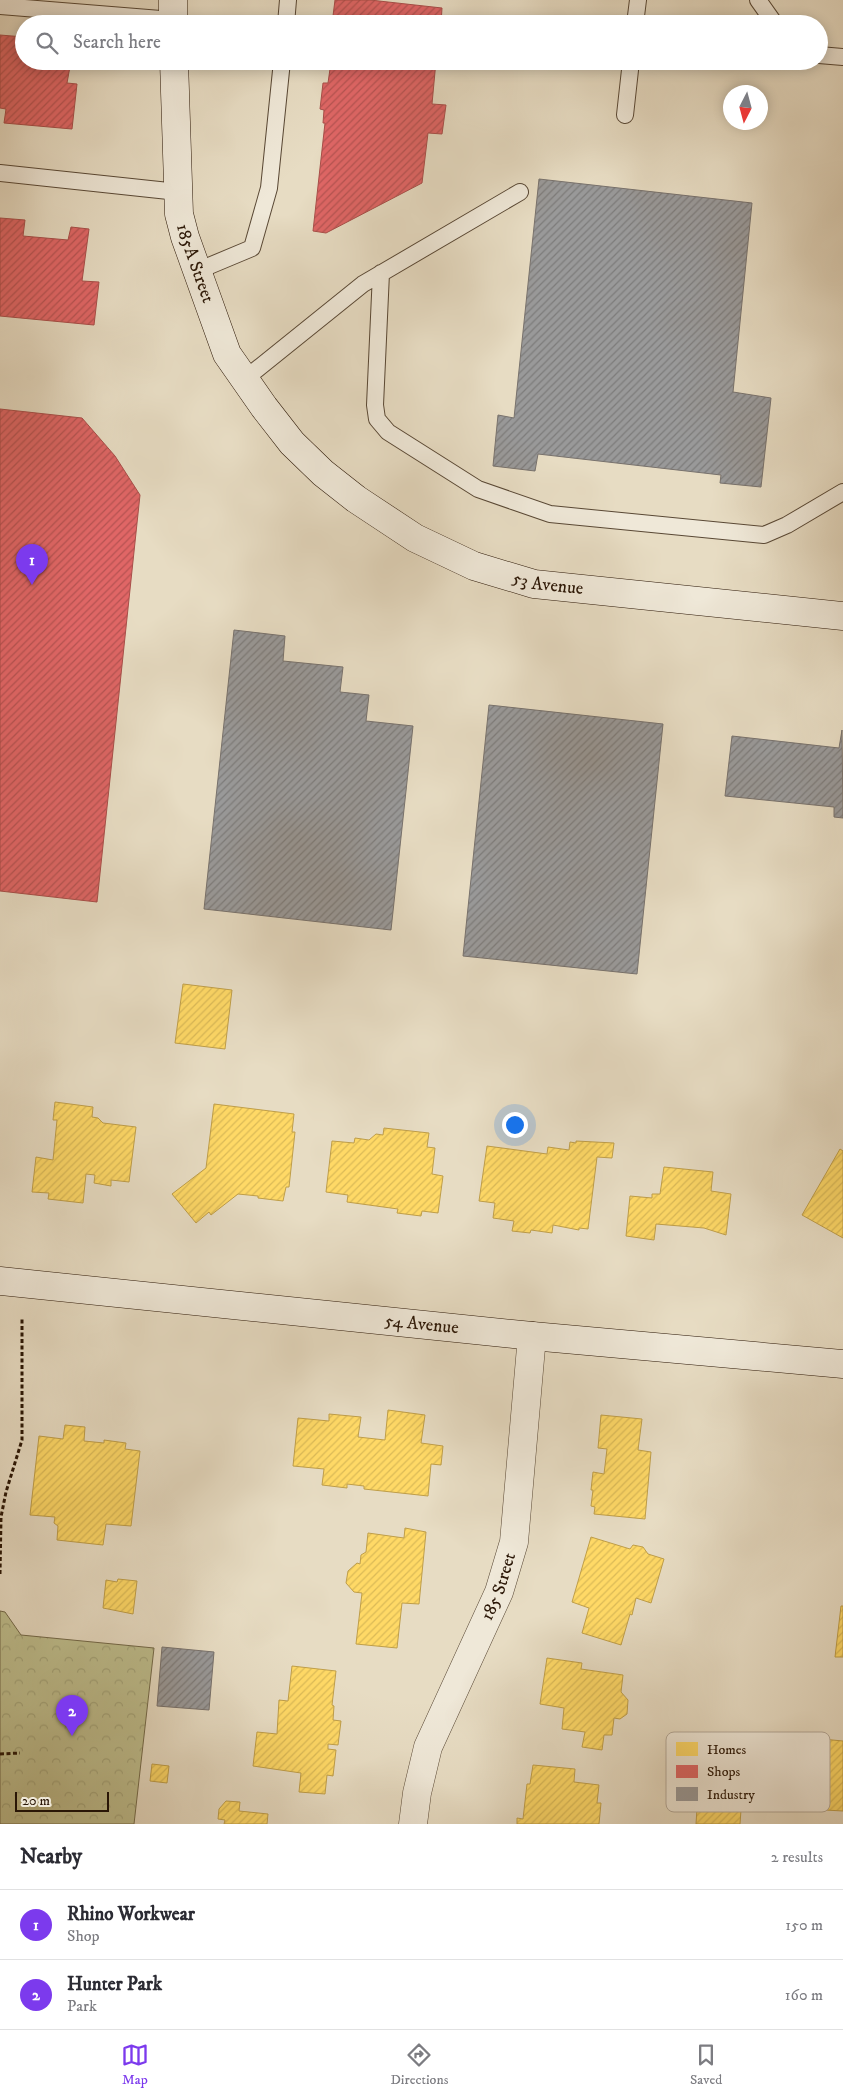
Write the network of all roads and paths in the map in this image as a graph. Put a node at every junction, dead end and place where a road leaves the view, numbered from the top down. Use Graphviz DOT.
graph roads {
  1 [pos="288,0"];
  2 [pos="638,0"];
  3 [pos="758,0"];
  4 [pos="0,6"];
  5 [pos="173,15"];
  6 [pos="287,15"];
  7 [pos="636,15"];
  8 [pos="769,15"];
  9 [pos="828,56"];
  10 [pos="843,57"];
  11 [pos="174,70"];
  12 [pos="281,70"];
  13 [pos="630,70"];
  14 [pos="625,115"];
  15 [pos="0,173"];
  16 [pos="178,192"];
  17 [pos="520,192"];
  18 [pos="197,271"];
  19 [pos="381,273"];
  20 [pos="244,379"];
  21 [pos="292,443"];
  22 [pos="843,492"];
  23 [pos="843,616"];
  24 [pos="0,1281"];
  25 [pos="22,1318"];
  26 [pos="532,1336"];
  27 [pos="843,1364"];
  28 [pos="0,1574"];
  29 [pos="20,1753"];
  30 [pos="0,1754"];
  31 [pos="413,1824"];
  1 -- 6 [label="lane"];
  2 -- 7 [label="lane"];
  3 -- 8 [label="lane"];
  4 -- 5 [label="lane"];
  9 -- 10 [label="lane"];
  11 -- 16 [label="street, 185A Street"];
  12 -- 18 [label="lane"];
  13 -- 14 [label="lane"];
  15 -- 16 [label="lane"];
  16 -- 18 [label="street, 185A Street"];
  17 -- 19 [label="lane"];
  18 -- 20 [label="street, 185A Street"];
  19 -- 20 [label="lane"];
  19 -- 22 [label="lane"];
  20 -- 21 [label="street, 185A Street"];
  21 -- 23 [label="street, 53 Avenue"];
  24 -- 26 [label="street, 54 Avenue"];
  25 -- 28 [label="path"];
  26 -- 27 [label="street, 54 Avenue"];
  26 -- 31 [label="street, 185 Street"];
  29 -- 30 [label="path"];
}
